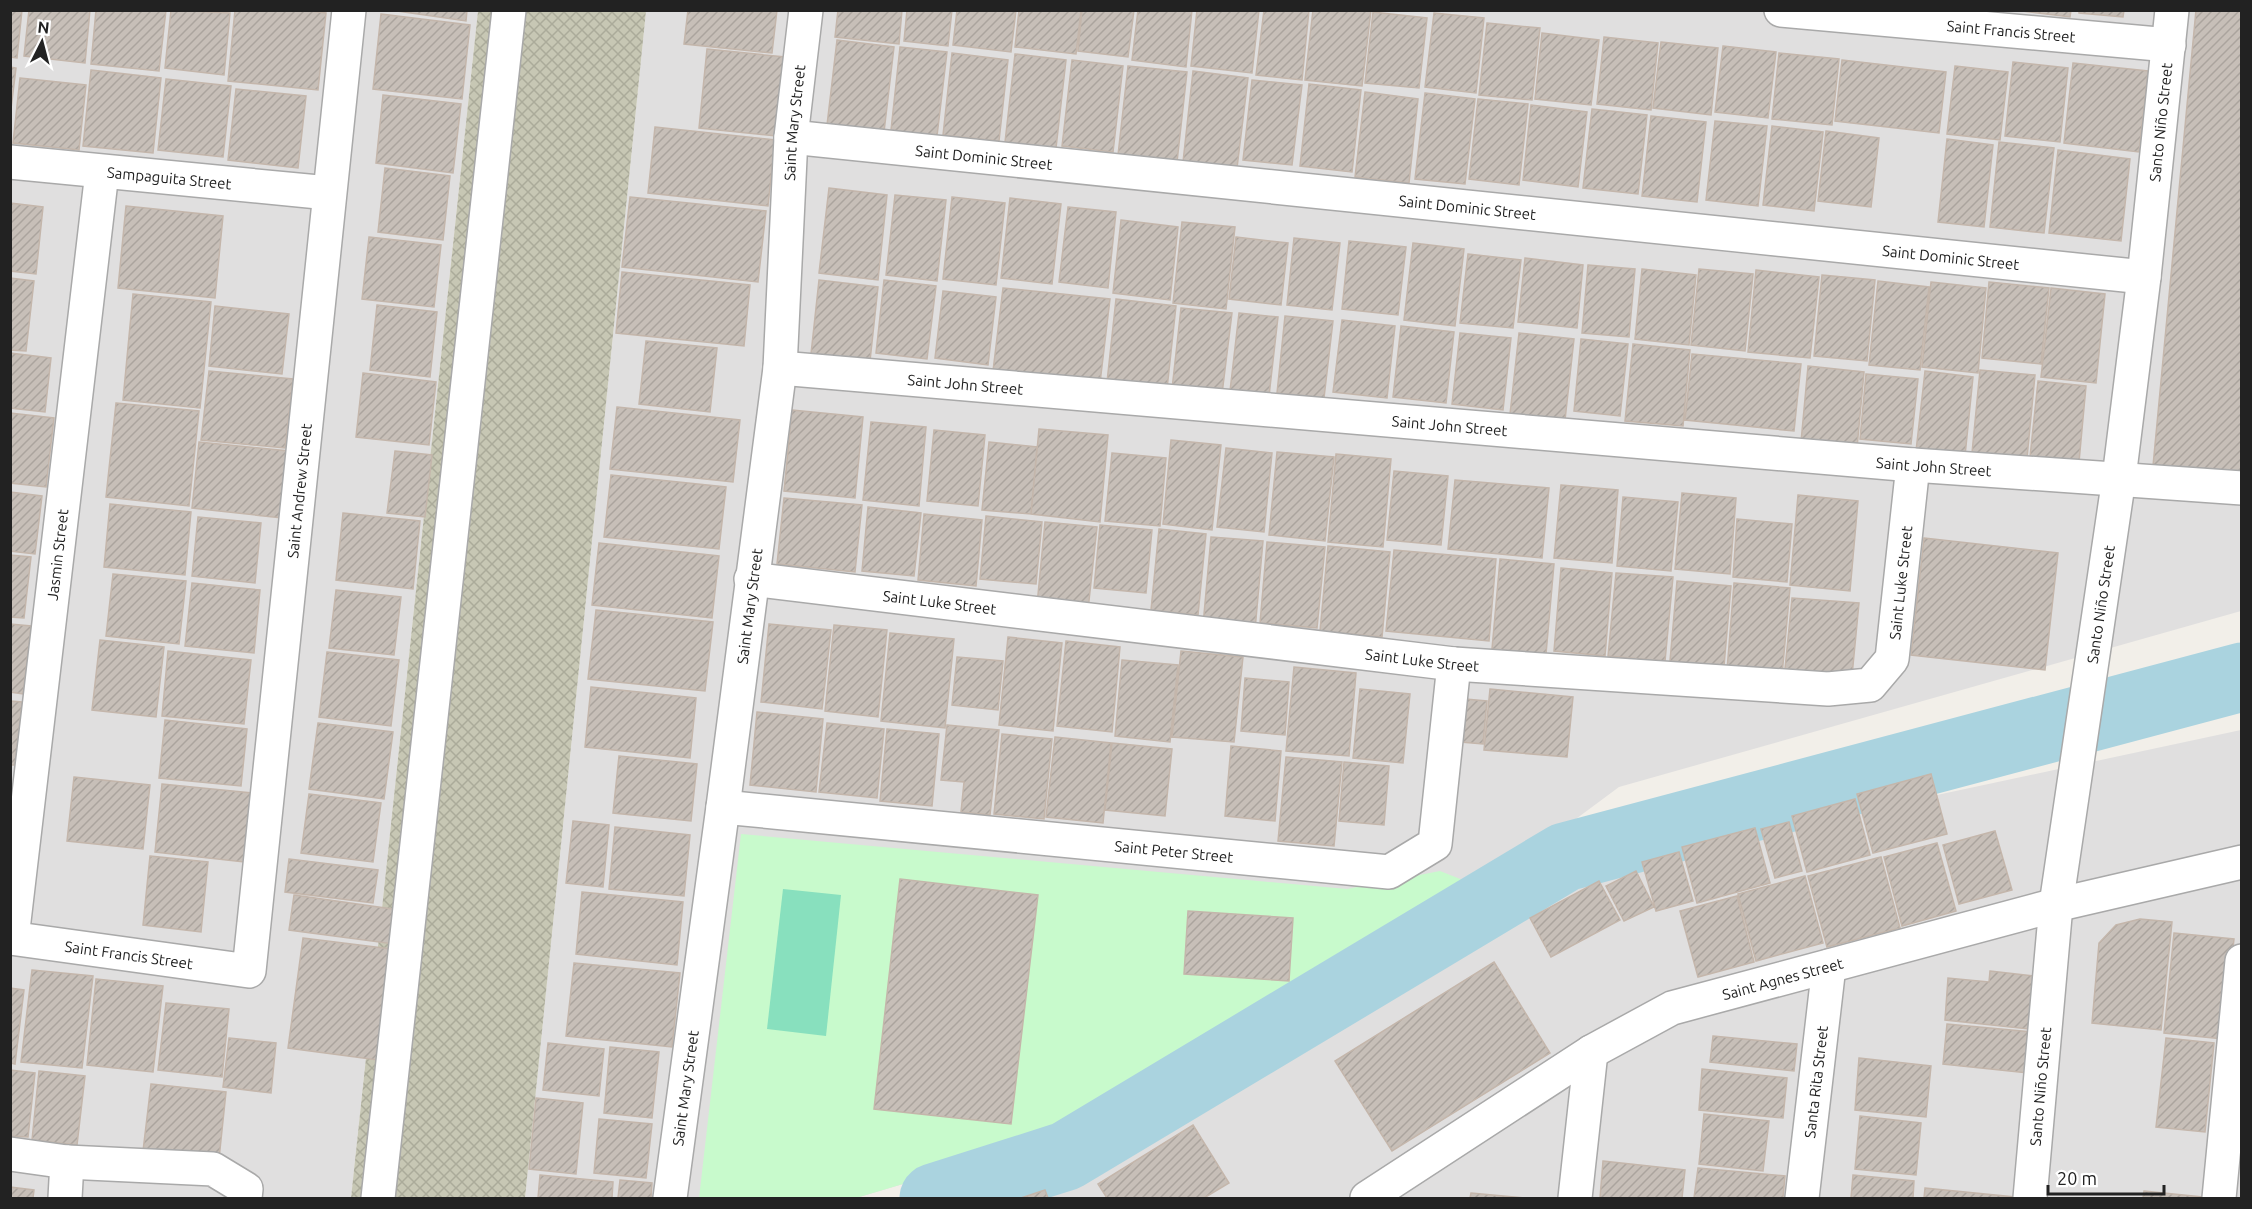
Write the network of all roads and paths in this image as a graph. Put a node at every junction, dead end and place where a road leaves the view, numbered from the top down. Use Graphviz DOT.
graph roads {
  1 [pos="349,10"];
  2 [pos="509,10"];
  3 [pos="807,10"];
  4 [pos="1781,10"];
  5 [pos="2172,10"];
  6 [pos="2169,45"];
  7 [pos="791,137"];
  8 [pos="10,162"];
  9 [pos="102,172"];
  10 [pos="329,193"];
  11 [pos="2144,277"];
  12 [pos="780,368"];
  13 [pos="1913,465"];
  14 [pos="2119,478"];
  15 [pos="2241,488"];
  16 [pos="751,579"];
  17 [pos="1454,664"];
  18 [pos="723,807"];
  19 [pos="2241,862"];
  20 [pos="2056,905"];
  21 [pos="11,938"];
  22 [pos="2241,961"];
  23 [pos="1829,966"];
  24 [pos="249,971"];
  25 [pos="1591,1052"];
  26 [pos="10,1154"];
  27 [pos="68,1161"];
  28 [pos="65,1198"];
  29 [pos="245,1198"];
  30 [pos="378,1198"];
  31 [pos="670,1198"];
  32 [pos="1367,1198"];
  33 [pos="1575,1198"];
  34 [pos="1802,1198"];
  35 [pos="2030,1198"];
  36 [pos="2219,1198"];
  1 -- 10 [label="street, Saint Andrew Street"];
  2 -- 30 [label="street"];
  3 -- 7 [label="street, Saint Mary Street"];
  4 -- 6 [label="street, Saint Francis Street"];
  5 -- 6 [label="street, Santo Niño Street"];
  6 -- 11 [label="street, Santo Niño Street"];
  7 -- 11 [label="street, Saint Dominic Street"];
  7 -- 12 [label="street, Saint Mary Street"];
  8 -- 9 [label="street, Sampaguita Street"];
  9 -- 10 [label="street, Sampaguita Street"];
  9 -- 21 [label="street, Jasmin Street"];
  10 -- 24 [label="street, Saint Andrew Street"];
  11 -- 14 [label="street, Santo Niño Street"];
  12 -- 13 [label="street, Saint John Street"];
  12 -- 16 [label="street, Saint Mary Street"];
  13 -- 14 [label="street, Saint John Street"];
  13 -- 17 [label="street, Saint Luke Street"];
  14 -- 15 [label="street, Saint John Street"];
  14 -- 20 [label="street, Santo Niño Street"];
  16 -- 17 [label="street, Saint Luke Street"];
  16 -- 18 [label="street, Saint Mary Street"];
  17 -- 18 [label="street, Saint Peter Street"];
  18 -- 31 [label="street, Saint Mary Street"];
  19 -- 20 [label="street, Saint Agnes Street"];
  20 -- 23 [label="street, Saint Agnes Street"];
  20 -- 35 [label="street, Santo Niño Street"];
  21 -- 24 [label="street, Saint Francis Street"];
  22 -- 36 [label="street"];
  23 -- 25 [label="street, Saint Agnes Street"];
  23 -- 34 [label="street, Santa Rita Street"];
  25 -- 32 [label="street, Saint Agnes Street"];
  25 -- 33 [label="street"];
  26 -- 27 [label="street"];
  27 -- 28 [label="street"];
  27 -- 29 [label="street"];
}
